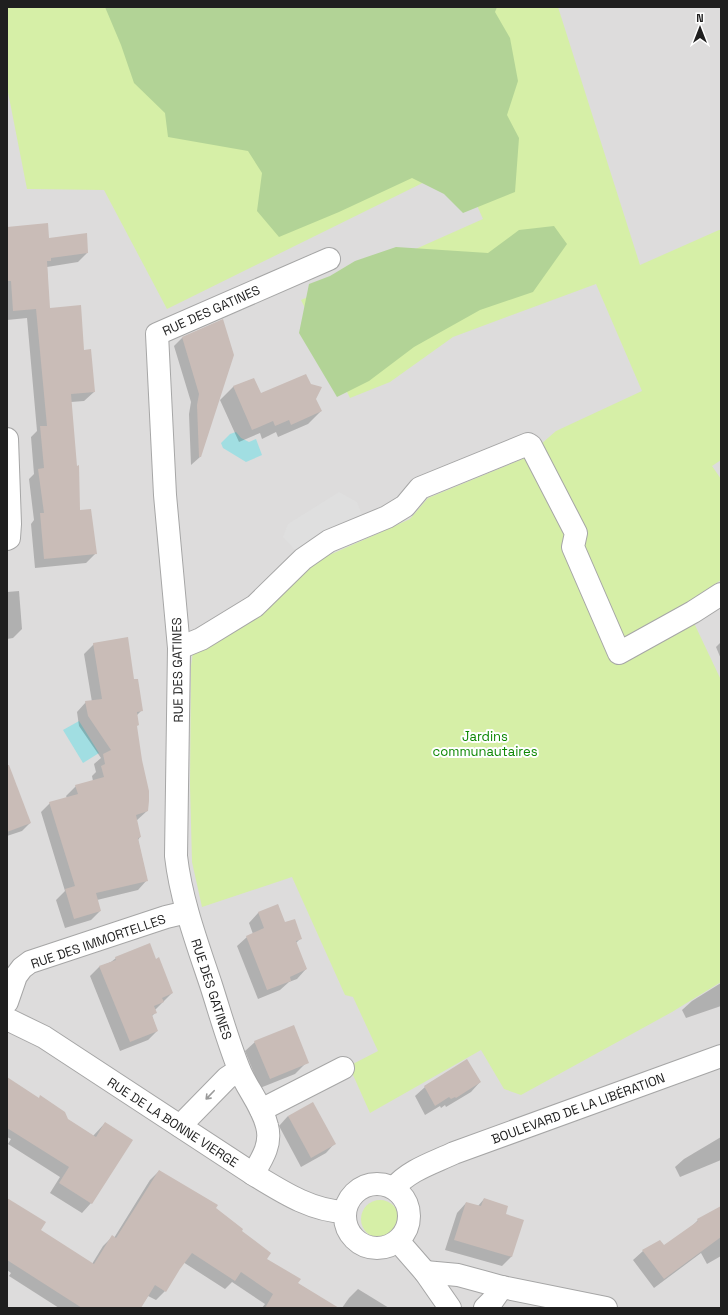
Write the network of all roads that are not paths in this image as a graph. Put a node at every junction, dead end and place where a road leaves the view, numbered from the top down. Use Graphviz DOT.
graph roads {
  1 [pos="329,259"];
  2 [pos="7,439"];
  3 [pos="7,539"];
  4 [pos="721,594"];
  5 [pos="179,648"];
  6 [pos="188,912"];
  7 [pos="7,1002"];
  8 [pos="7,1019"];
  9 [pos="721,1056"];
  10 [pos="343,1068"];
  11 [pos="239,1070"];
  12 [pos="261,1110"];
  13 [pos="180,1126"];
  14 [pos="253,1174"];
  15 [pos="394,1188"];
  16 [pos="345,1212"];
  17 [pos="398,1241"];
  18 [pos="425,1272"];
  19 [pos="502,1287"];
  20 [pos="450,1308"];
  21 [pos="485,1308"];
  22 [pos="606,1308"];
  1 -- 5 [label="street, RUE DES GATINES"];
  2 -- 3 [label="street"];
  4 -- 5 [label="street"];
  5 -- 6 [label="street, RUE DES GATINES"];
  6 -- 7 [label="street, RUE DES IMMORTELLES"];
  6 -- 11 [label="street, RUE DES GATINES"];
  8 -- 13 [label="street, RUE DE LA BONNE VIERGE"];
  9 -- 15 [label="street, BOULEVARD DE LA LIBÉRATION"];
  10 -- 12 [label="street"];
  11 -- 12 [label="street, RUE DES GATINES"];
  11 -- 13 [label="street, one-way"];
  12 -- 14 [label="street, RUE DES GATINES"];
  13 -- 14 [label="street, RUE DE LA BONNE VIERGE"];
  14 -- 16 [label="street, RUE DE LA BONNE VIERGE"];
  15 -- 16 [label="street"];
  15 -- 17 [label="street"];
  16 -- 17 [label="street"];
  17 -- 18 [label="street"];
  18 -- 19 [label="street"];
  18 -- 20 [label="street"];
  19 -- 21 [label="street"];
  19 -- 22 [label="street"];
}
